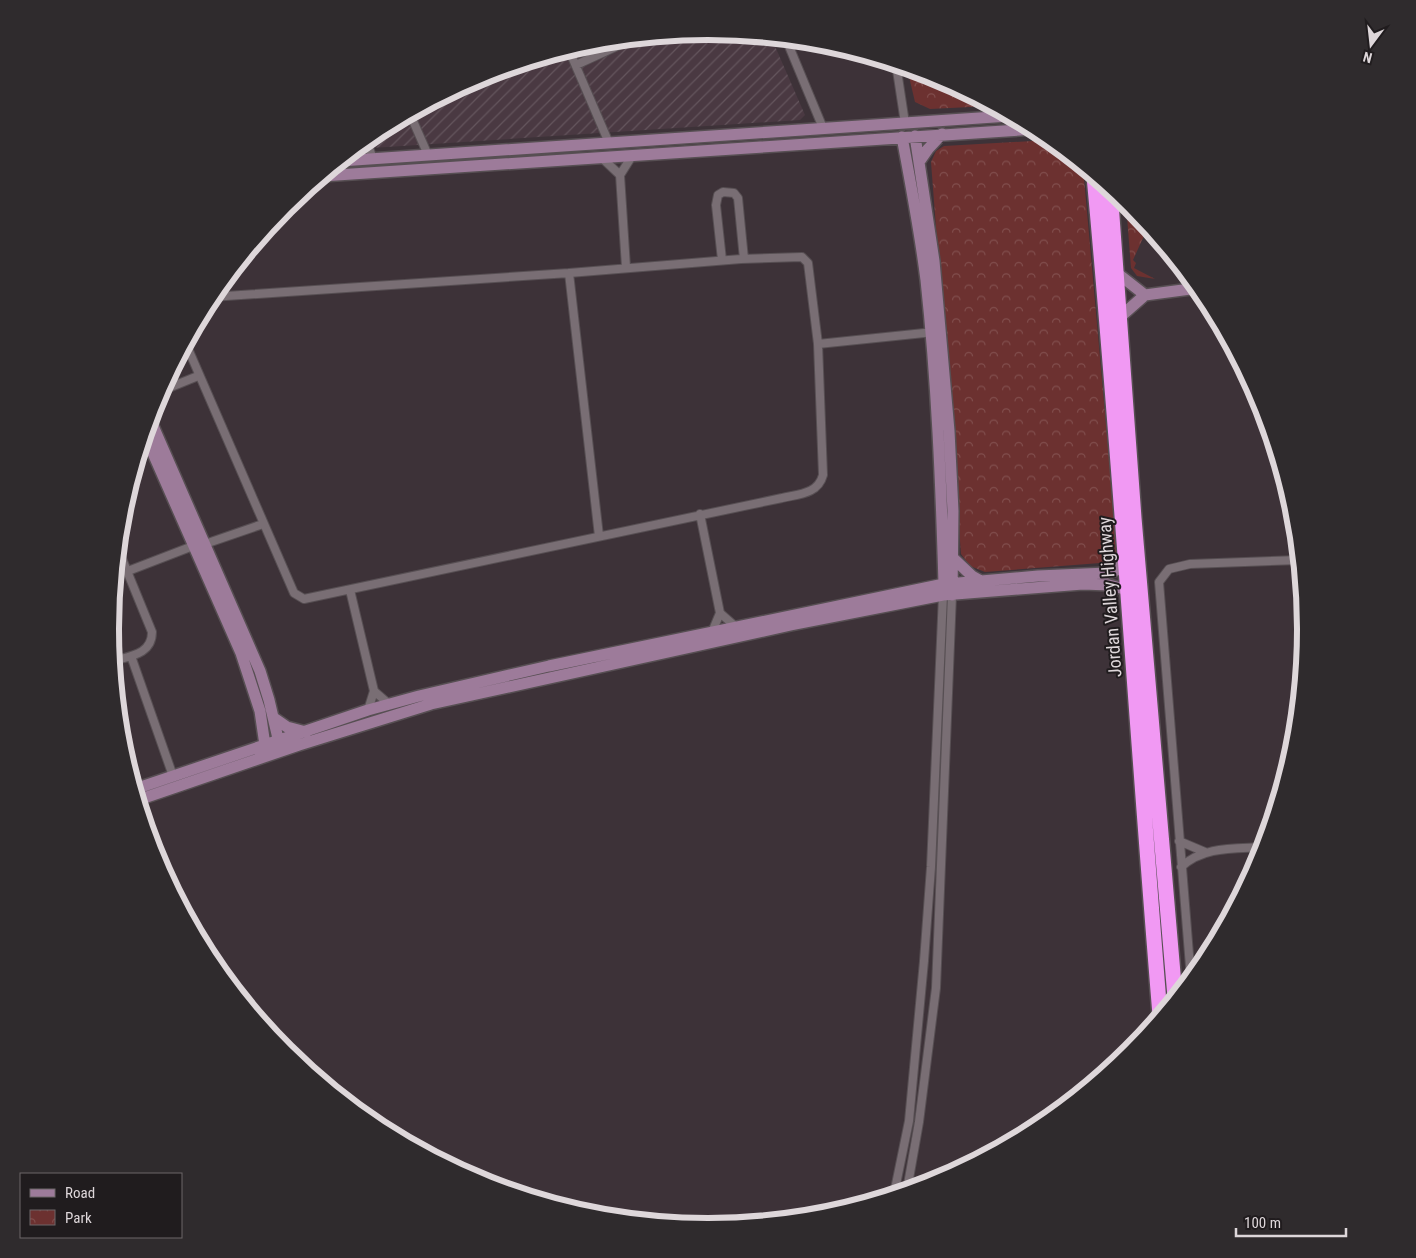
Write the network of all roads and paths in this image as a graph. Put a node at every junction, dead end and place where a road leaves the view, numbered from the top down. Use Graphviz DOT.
graph roads {
  1 [pos="789,46"];
  2 [pos="614,48"];
  3 [pos="572,56"];
  4 [pos="576,65"];
  5 [pos="897,71"];
  6 [pos="999,117"];
  7 [pos="412,119"];
  8 [pos="905,123"];
  9 [pos="823,128"];
  10 [pos="1020,130"];
  11 [pos="942,134"];
  12 [pos="915,136"];
  13 [pos="902,137"];
  14 [pos="879,138"];
  15 [pos="609,143"];
  16 [pos="369,148"];
  17 [pos="496,151"];
  18 [pos="428,155"];
  19 [pos="632,156"];
  20 [pos="906,157"];
  21 [pos="602,158"];
  22 [pos="373,159"];
  23 [pos="351,160"];
  24 [pos="919,162"];
  25 [pos="502,164"];
  26 [pos="333,175"];
  27 [pos="620,175"];
  28 [pos="1095,185"];
  29 [pos="1111,200"];
  30 [pos="744,259"];
  31 [pos="722,260"];
  32 [pos="626,267"];
  33 [pos="569,273"];
  34 [pos="1117,274"];
  35 [pos="1189,289"];
  36 [pos="1145,295"];
  37 [pos="222,296"];
  38 [pos="1120,317"];
  39 [pos="936,331"];
  40 [pos="818,344"];
  41 [pos="189,351"];
  42 [pos="198,376"];
  43 [pos="172,387"];
  44 [pos="154,430"];
  45 [pos="149,443"];
  46 [pos="700,514"];
  47 [pos="1128,518"];
  48 [pos="263,524"];
  49 [pos="599,536"];
  50 [pos="199,545"];
  51 [pos="954,558"];
  52 [pos="123,560"];
  53 [pos="1293,560"];
  54 [pos="1125,561"];
  55 [pos="943,566"];
  56 [pos="128,571"];
  57 [pos="981,581"];
  58 [pos="926,587"];
  59 [pos="350,590"];
  60 [pos="948,590"];
  61 [pos="1128,590"];
  62 [pos="720,612"];
  63 [pos="736,626"];
  64 [pos="712,632"];
  65 [pos="131,656"];
  66 [pos="120,659"];
  67 [pos="374,691"];
  68 [pos="389,704"];
  69 [pos="368,710"];
  70 [pos="274,718"];
  71 [pos="262,726"];
  72 [pos="306,732"];
  73 [pos="279,746"];
  74 [pos="266,750"];
  75 [pos="249,751"];
  76 [pos="173,776"];
  77 [pos="141,787"];
  78 [pos="144,798"];
  79 [pos="1179,841"];
  80 [pos="1255,847"];
  81 [pos="1205,852"];
  82 [pos="1181,867"];
  83 [pos="1190,967"];
  84 [pos="1189,969"];
  85 [pos="1173,970"];
  86 [pos="1174,989"];
  87 [pos="1159,1007"];
  88 [pos="908,1183"];
  89 [pos="895,1187"];
  1 -- 9 [label="street"];
  2 -- 4 [label="street"];
  3 -- 4 [label="street"];
  4 -- 15 [label="street"];
  5 -- 8 [label="street"];
  6 -- 8 [label="street"];
  7 -- 18 [label="street"];
  8 -- 9 [label="street"];
  9 -- 15 [label="street"];
  10 -- 11 [label="street"];
  11 -- 12 [label="street"];
  11 -- 24 [label="street"];
  12 -- 13 [label="street"];
  12 -- 24 [label="street"];
  13 -- 14 [label="street"];
  13 -- 20 [label="street"];
  14 -- 19 [label="street"];
  14 -- 20 [label="street"];
  15 -- 17 [label="street"];
  16 -- 22 [label="street"];
  17 -- 18 [label="street"];
  17 -- 25 [label="street"];
  18 -- 22 [label="street"];
  19 -- 21 [label="street"];
  19 -- 27 [label="street"];
  20 -- 39 [label="street"];
  21 -- 25 [label="street"];
  21 -- 27 [label="street"];
  22 -- 23 [label="street"];
  24 -- 39 [label="street"];
  25 -- 26 [label="street"];
  27 -- 32 [label="street"];
  28 -- 47 [label="highway, Jordan Valley Highway"];
  29 -- 34 [label="highway, Jordan Valley Highway"];
  30 -- 31 [label="street"];
  30 -- 31 [label="street"];
  30 -- 40 [label="street"];
  31 -- 32 [label="street"];
  32 -- 33 [label="street"];
  33 -- 37 [label="street"];
  33 -- 49 [label="street"];
  34 -- 36 [label="street"];
  34 -- 38 [label="highway, Jordan Valley Highway"];
  35 -- 36 [label="street"];
  36 -- 38 [label="street"];
  38 -- 47 [label="highway, Jordan Valley Highway"];
  39 -- 40 [label="street"];
  39 -- 51 [label="street"];
  39 -- 55 [label="street"];
  40 -- 46 [label="street"];
  41 -- 42 [label="street"];
  42 -- 43 [label="street"];
  42 -- 48 [label="street"];
  44 -- 50 [label="street"];
  45 -- 50 [label="street"];
  46 -- 49 [label="street"];
  46 -- 62 [label="street"];
  47 -- 54 [label="highway, Jordan Valley Highway"];
  47 -- 85 [label="highway, Jordan Valley Highway"];
  48 -- 50 [label="street"];
  48 -- 59 [label="street"];
  49 -- 59 [label="street"];
  50 -- 56 [label="street"];
  50 -- 70 [label="street"];
  50 -- 71 [label="street"];
  51 -- 57 [label="street"];
  51 -- 60 [label="street"];
  52 -- 56 [label="street"];
  53 -- 79 [label="street"];
  54 -- 57 [label="street"];
  54 -- 61 [label="highway, Jordan Valley Highway"];
  55 -- 58 [label="street"];
  55 -- 60 [label="street"];
  56 -- 65 [label="street"];
  57 -- 60 [label="street"];
  58 -- 60 [label="street"];
  58 -- 63 [label="street"];
  59 -- 67 [label="street"];
  60 -- 61 [label="street"];
  60 -- 73 [label="street"];
  60 -- 88 [label="street"];
  60 -- 89 [label="street"];
  61 -- 87 [label="highway, Jordan Valley Highway"];
  62 -- 63 [label="street"];
  62 -- 64 [label="street"];
  63 -- 64 [label="street"];
  64 -- 68 [label="street"];
  65 -- 66 [label="street"];
  65 -- 76 [label="street"];
  67 -- 68 [label="street"];
  67 -- 69 [label="street"];
  68 -- 69 [label="street"];
  69 -- 72 [label="street"];
  70 -- 72 [label="street"];
  70 -- 73 [label="street"];
  71 -- 74 [label="street"];
  71 -- 75 [label="street"];
  72 -- 73 [label="street"];
  73 -- 74 [label="street"];
  74 -- 75 [label="street"];
  74 -- 78 [label="street"];
  75 -- 76 [label="street"];
  76 -- 77 [label="street"];
  79 -- 81 [label="street"];
  79 -- 82 [label="street"];
  80 -- 81 [label="street"];
  81 -- 82 [label="street"];
  82 -- 83 [label="street"];
  84 -- 85 [label="street"];
  85 -- 86 [label="highway, Jordan Valley Highway"];
}
